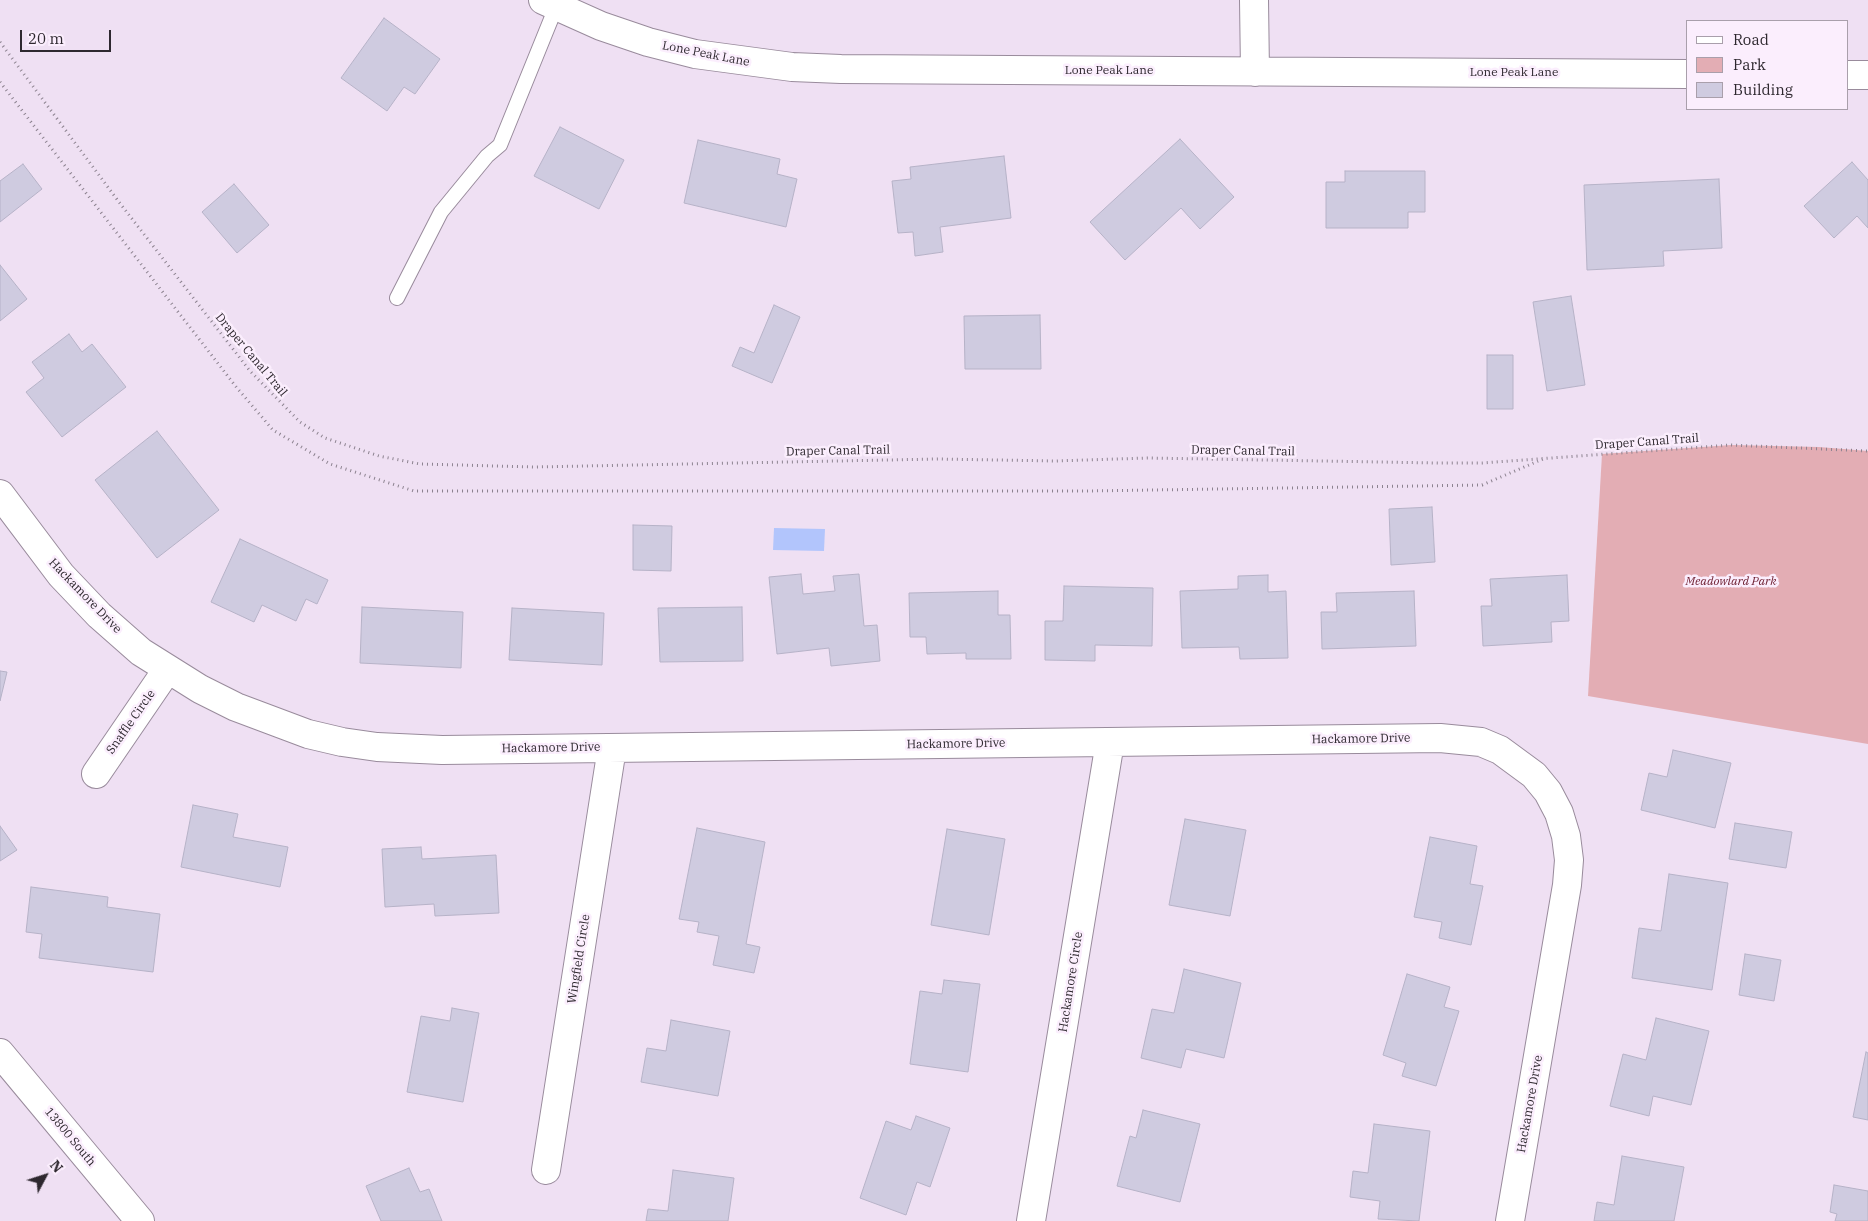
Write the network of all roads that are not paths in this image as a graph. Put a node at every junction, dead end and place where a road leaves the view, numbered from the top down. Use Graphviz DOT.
graph roads {
  1 [pos="1254,0"];
  2 [pos="550,4"];
  3 [pos="1255,72"];
  4 [pos="1686,74"];
  5 [pos="1848,75"];
  6 [pos="1868,75"];
  7 [pos="397,298"];
  8 [pos="0,494"];
  9 [pos="167,670"];
  10 [pos="1110,742"];
  11 [pos="612,748"];
  12 [pos="96,774"];
  13 [pos="0,1053"];
  14 [pos="546,1170"];
  15 [pos="140,1221"];
  16 [pos="1031,1221"];
  17 [pos="1510,1221"];
  1 -- 3 [label="street"];
  2 -- 3 [label="street, Lone Peak Lane"];
  2 -- 7 [label="lane"];
  3 -- 4 [label="street, Lone Peak Lane"];
  5 -- 6 [label="street"];
  8 -- 9 [label="street, Hackamore Drive"];
  9 -- 11 [label="street, Hackamore Drive"];
  9 -- 12 [label="street, Snaffle Circle"];
  10 -- 11 [label="street, Hackamore Drive"];
  10 -- 16 [label="street, Hackamore Circle"];
  10 -- 17 [label="street, Hackamore Drive"];
  11 -- 14 [label="street, Wingfield Circle"];
  13 -- 15 [label="street, 13800 South"];
}
